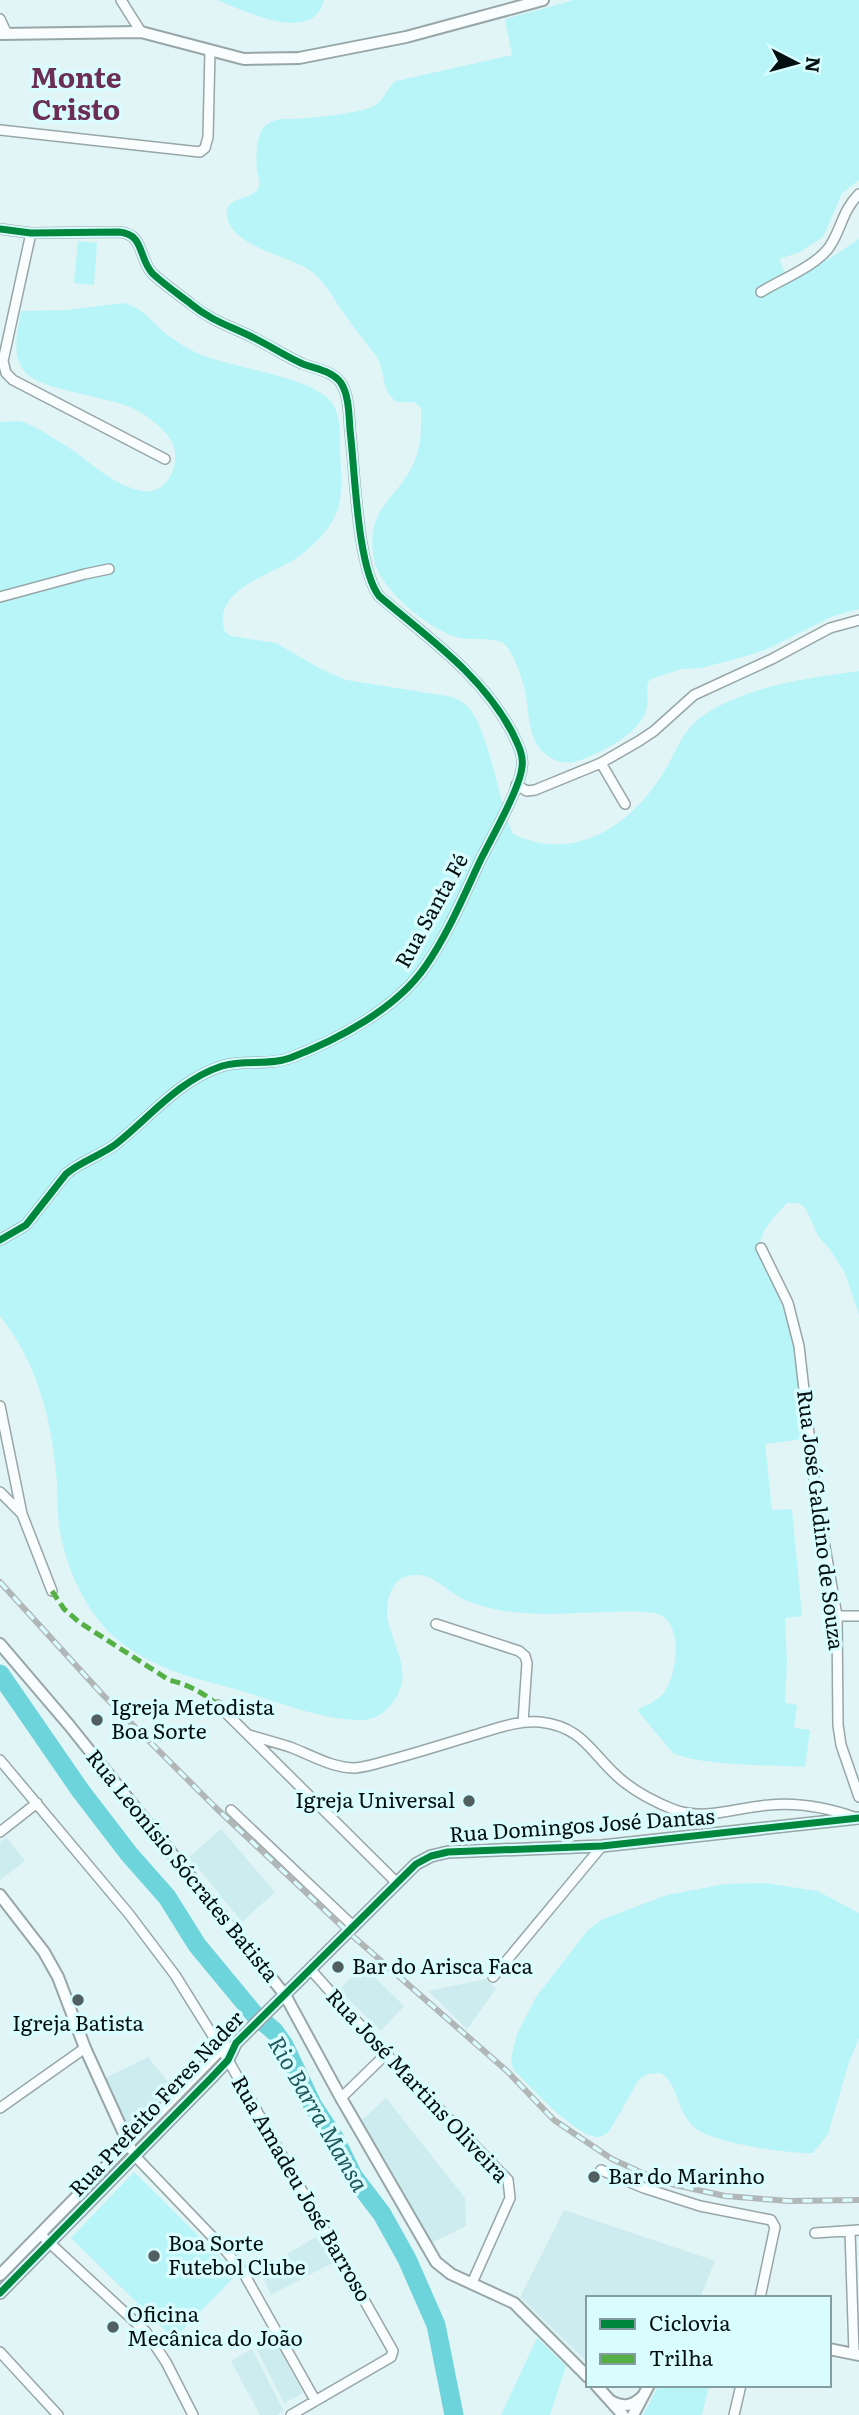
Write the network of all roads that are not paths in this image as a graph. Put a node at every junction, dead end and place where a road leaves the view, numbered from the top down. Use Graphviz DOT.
graph roads {
  1 [pos="121,0"];
  2 [pos="543,0"];
  3 [pos="0,19"];
  4 [pos="141,32"];
  5 [pos="3,33"];
  6 [pos="210,50"];
  7 [pos="0,130"];
  8 [pos="859,194"];
  9 [pos="0,229"];
  10 [pos="31,233"];
  11 [pos="761,292"];
  12 [pos="2,357"];
  13 [pos="165,460"];
  14 [pos="109,569"];
  15 [pos="0,597"];
  16 [pos="859,620"];
  17 [pos="601,762"];
  18 [pos="516,785"];
  19 [pos="625,804"];
  20 [pos="0,1240"];
  21 [pos="761,1248"];
  22 [pos="0,1406"];
  23 [pos="16,1484"];
  24 [pos="0,1492"];
  25 [pos="22,1514"];
  26 [pos="52,1591"];
  27 [pos="837,1616"];
  28 [pos="859,1616"];
  29 [pos="436,1624"];
  30 [pos="0,1644"];
  31 [pos="218,1705"];
  32 [pos="523,1722"];
  33 [pos="249,1735"];
  34 [pos="0,1760"];
  35 [pos="859,1797"];
  36 [pos="37,1803"];
  37 [pos="231,1810"];
  38 [pos="858,1818"];
  39 [pos="0,1832"];
  40 [pos="602,1846"];
  41 [pos="396,1882"];
  42 [pos="0,1895"];
  43 [pos="352,1925"];
  44 [pos="311,1970"];
  45 [pos="493,1978"];
  46 [pos="285,1995"];
  47 [pos="230,2046"];
  48 [pos="85,2048"];
  49 [pos="386,2054"];
  50 [pos="228,2060"];
  51 [pos="341,2098"];
  52 [pos="0,2108"];
  53 [pos="128,2144"];
  54 [pos="135,2156"];
  55 [pos="601,2170"];
  56 [pos="855,2230"];
  57 [pos="816,2232"];
  58 [pos="40,2234"];
  59 [pos="49,2244"];
  60 [pos="0,2275"];
  61 [pos="472,2283"];
  62 [pos="0,2293"];
  63 [pos="760,2296"];
  64 [pos="831,2349"];
  65 [pos="0,2352"];
  66 [pos="857,2354"];
  67 [pos="586,2375"];
  68 [pos="598,2387"];
  69 [pos="648,2387"];
  70 [pos="741,2387"];
  71 [pos="643,2396"];
  72 [pos="315,2400"];
  73 [pos="610,2400"];
  74 [pos="58,2415"];
  75 [pos="193,2415"];
  76 [pos="291,2415"];
  77 [pos="621,2415"];
  78 [pos="634,2415"];
  79 [pos="734,2415"];
  1 -- 4 [label="street"];
  2 -- 6 [label="street"];
  3 -- 5 [label="street"];
  4 -- 5 [label="street"];
  4 -- 6 [label="street"];
  6 -- 7 [label="street"];
  8 -- 11 [label="street"];
  9 -- 10 [label="street"];
  10 -- 12 [label="street"];
  10 -- 18 [label="street, Rua Santa Fé"];
  12 -- 13 [label="street"];
  14 -- 15 [label="street"];
  16 -- 17 [label="street"];
  17 -- 18 [label="street"];
  17 -- 19 [label="street"];
  18 -- 20 [label="street, Rua Santa Fé"];
  21 -- 27 [label="street, Rua José Galdino de Souza"];
  22 -- 23 [label="street"];
  23 -- 24 [label="street"];
  23 -- 25 [label="street"];
  24 -- 25 [label="street"];
  25 -- 26 [label="street"];
  27 -- 28 [label="street"];
  27 -- 35 [label="street, Rua José Galdino de Souza"];
  29 -- 32 [label="street"];
  30 -- 46 [label="street, Rua Leonísio Sócrates Batista"];
  31 -- 33 [label="street"];
  32 -- 33 [label="street"];
  32 -- 38 [label="street"];
  33 -- 41 [label="street"];
  34 -- 36 [label="street"];
  36 -- 39 [label="street"];
  36 -- 47 [label="street"];
  37 -- 43 [label="street"];
  38 -- 40 [label="street, Rua Domingos José Dantas"];
  40 -- 41 [label="street, Rua Domingos José Dantas"];
  40 -- 45 [label="street"];
  41 -- 43 [label="street, Rua Domingos José Dantas"];
  42 -- 48 [label="street"];
  43 -- 44 [label="street, Rua Domingos José Dantas"];
  44 -- 46 [label="street, Rua Prefeito Feres Nader"];
  44 -- 49 [label="street, Rua José Martins Oliveira"];
  46 -- 47 [label="street, Rua Prefeito Feres Nader"];
  46 -- 51 [label="street, Rua Leonísio Sócrates Batista"];
  47 -- 50 [label="street, Rua Prefeito Feres Nader"];
  47 -- 53 [label="street, Rua Prefeito Feres Nader"];
  48 -- 52 [label="street"];
  48 -- 53 [label="street"];
  49 -- 51 [label="street"];
  49 -- 61 [label="street, Rua José Martins Oliveira"];
  50 -- 54 [label="street, Rua Prefeito Feres Nader"];
  50 -- 72 [label="street, Rua Amadeu José Barroso"];
  51 -- 61 [label="street, Rua Leonísio Sócrates Batista"];
  53 -- 54 [label="street"];
  53 -- 58 [label="street, Rua Prefeito Feres Nader"];
  54 -- 59 [label="street, Rua Prefeito Feres Nader"];
  54 -- 72 [label="street"];
  55 -- 63 [label="street"];
  56 -- 57 [label="street"];
  56 -- 66 [label="street"];
  58 -- 59 [label="street"];
  58 -- 60 [label="street, Rua Prefeito Feres Nader"];
  59 -- 62 [label="street, Rua Prefeito Feres Nader"];
  59 -- 75 [label="street"];
  61 -- 67 [label="street, Rua Leonísio Sócrates Batista"];
  64 -- 66 [label="street"];
  65 -- 74 [label="street"];
  68 -- 73 [label="street"];
  69 -- 71 [label="street"];
  70 -- 79 [label="street"];
  71 -- 73 [label="street"];
  71 -- 78 [label="street"];
  72 -- 76 [label="street"];
  73 -- 77 [label="street"];
}
